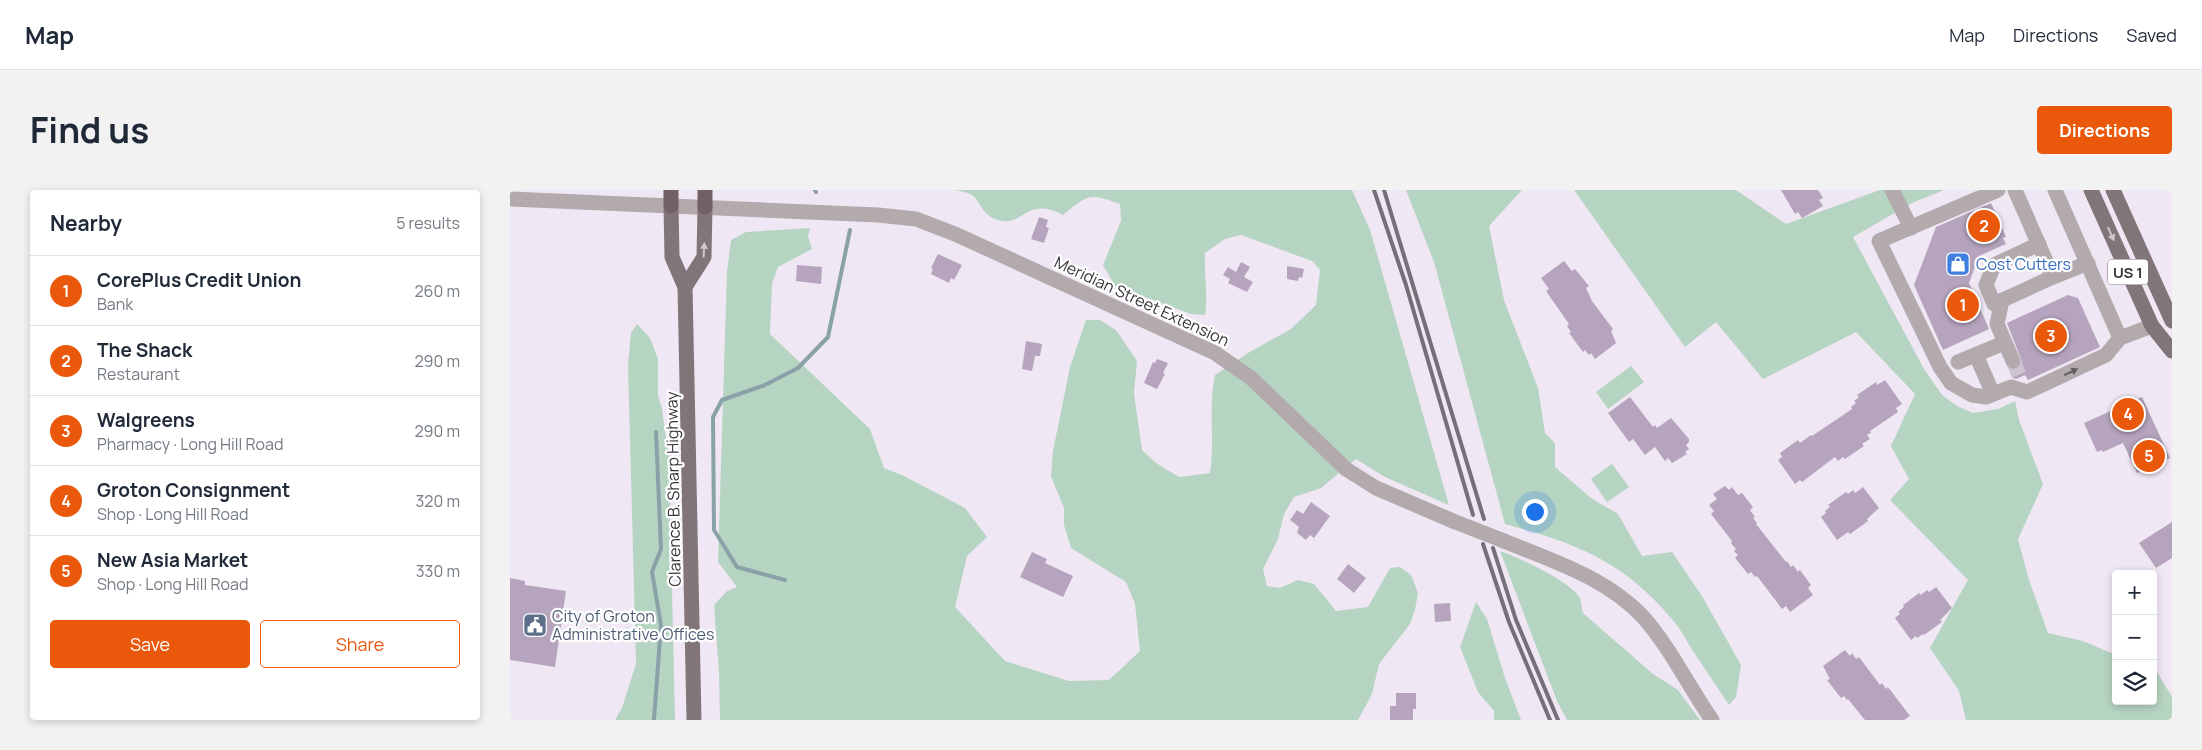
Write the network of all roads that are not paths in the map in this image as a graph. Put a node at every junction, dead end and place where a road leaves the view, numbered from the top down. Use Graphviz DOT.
graph roads {
  1 [pos="671,190"];
  2 [pos="706,190"];
  3 [pos="1892,190"];
  4 [pos="1998,190"];
  5 [pos="2015,190"];
  6 [pos="2054,190"];
  7 [pos="2091,190"];
  8 [pos="2113,190"];
  9 [pos="510,199"];
  10 [pos="671,206"];
  11 [pos="705,207"];
  12 [pos="1911,228"];
  13 [pos="2039,244"];
  14 [pos="2088,263"];
  15 [pos="2053,277"];
  16 [pos="686,288"];
  17 [pos="2002,300"];
  18 [pos="2172,321"];
  19 [pos="2152,326"];
  20 [pos="2120,338"];
  21 [pos="2004,343"];
  22 [pos="2172,351"];
  23 [pos="1976,355"];
  24 [pos="2013,361"];
  25 [pos="1958,362"];
  26 [pos="2020,377"];
  27 [pos="2027,392"];
  28 [pos="1993,394"];
  29 [pos="694,720"];
  30 [pos="1712,720"];
  1 -- 10 [label="highway"];
  2 -- 11 [label="highway"];
  3 -- 12 [label="street"];
  4 -- 12 [label="street"];
  5 -- 13 [label="street"];
  6 -- 14 [label="street"];
  7 -- 19 [label="main road, US 1, one-way"];
  8 -- 18 [label="main road, US 1"];
  9 -- 10 [label="street, Meridian Street Extension"];
  10 -- 11 [label="street, Meridian Street Extension"];
  10 -- 16 [label="main road, Clarence B. Sharp Highway"];
  16 -- 11 [label="main road, one-way"];
  11 -- 30 [label="street, Meridian Street Extension, bridge"];
  12 -- 28 [label="street"];
  13 -- 15 [label="street"];
  13 -- 17 [label="street"];
  14 -- 15 [label="street"];
  14 -- 20 [label="street"];
  15 -- 17 [label="street"];
  16 -- 29 [label="main road, Clarence B. Sharp Highway"];
  17 -- 21 [label="street"];
  19 -- 20 [label="street"];
  19 -- 22 [label="main road, US 1"];
  27 -- 20 [label="street, one-way"];
  21 -- 23 [label="street"];
  21 -- 24 [label="street"];
  23 -- 25 [label="street"];
  23 -- 28 [label="street"];
  26 -- 27 [label="street"];
  27 -- 28 [label="street"];
}
